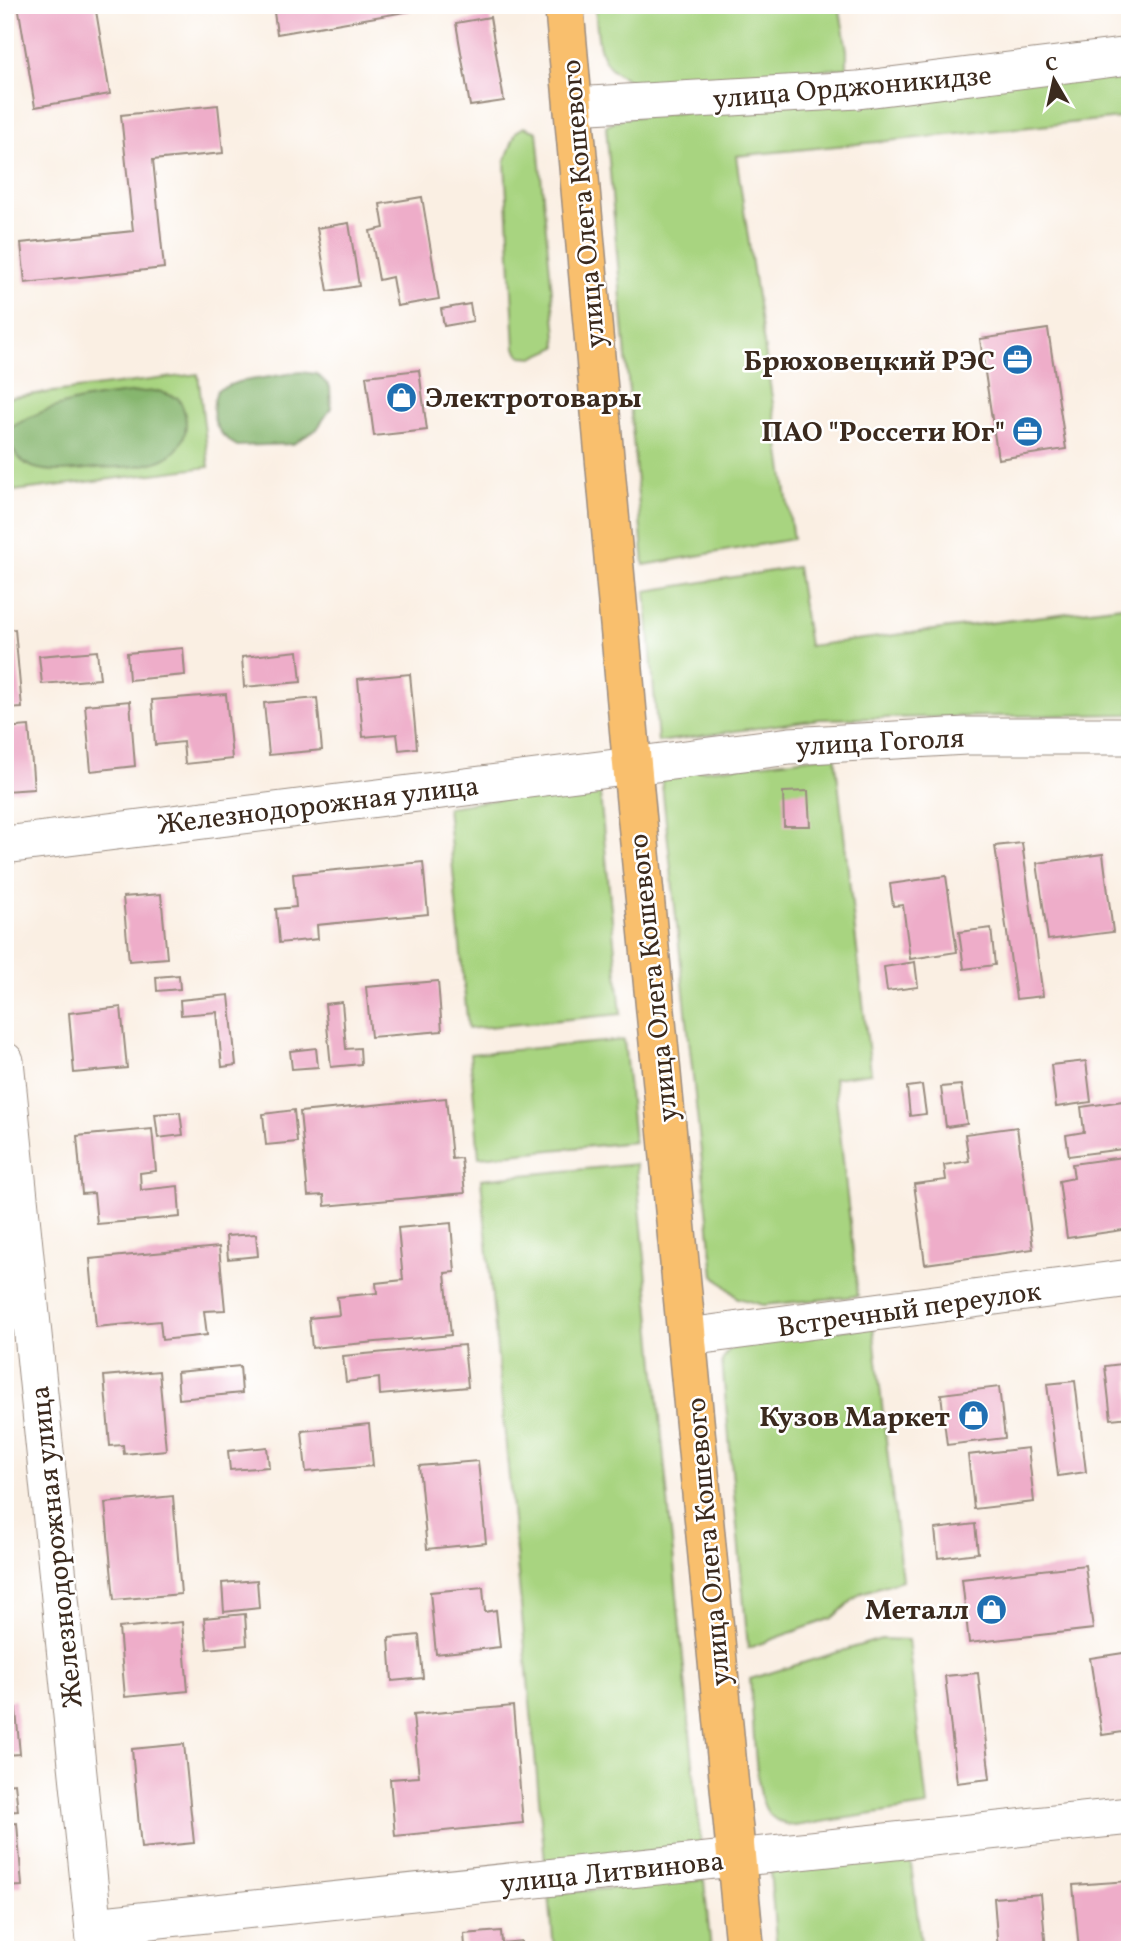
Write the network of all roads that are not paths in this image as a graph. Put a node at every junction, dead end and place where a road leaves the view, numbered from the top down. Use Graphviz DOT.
graph roads {
  1 [pos="564,5"];
  2 [pos="1130,56"];
  3 [pos="573,106"];
  4 [pos="1130,736"];
  5 [pos="632,764"];
  6 [pos="5,845"];
  7 [pos="5,1061"];
  8 [pos="1130,1278"];
  9 [pos="688,1338"];
  10 [pos="1130,1816"];
  11 [pos="737,1858"];
  12 [pos="95,1938"];
  13 [pos="745,1950"];
  1 -- 3 [label="main road, улица Олега Кошевого"];
  2 -- 3 [label="street, улица Орджоникидзе"];
  3 -- 5 [label="main road, улица Олега Кошевого"];
  4 -- 5 [label="street, улица Гоголя"];
  5 -- 6 [label="street, Железнодорожная улица"];
  5 -- 9 [label="main road, улица Олега Кошевого"];
  7 -- 12 [label="street, Железнодорожная улица"];
  8 -- 9 [label="street, Встречный переулок"];
  9 -- 11 [label="main road, улица Олега Кошевого"];
  10 -- 11 [label="street, улица Литвинова"];
  11 -- 12 [label="street, улица Литвинова"];
  11 -- 13 [label="main road, улица Олега Кошевого"];
}
